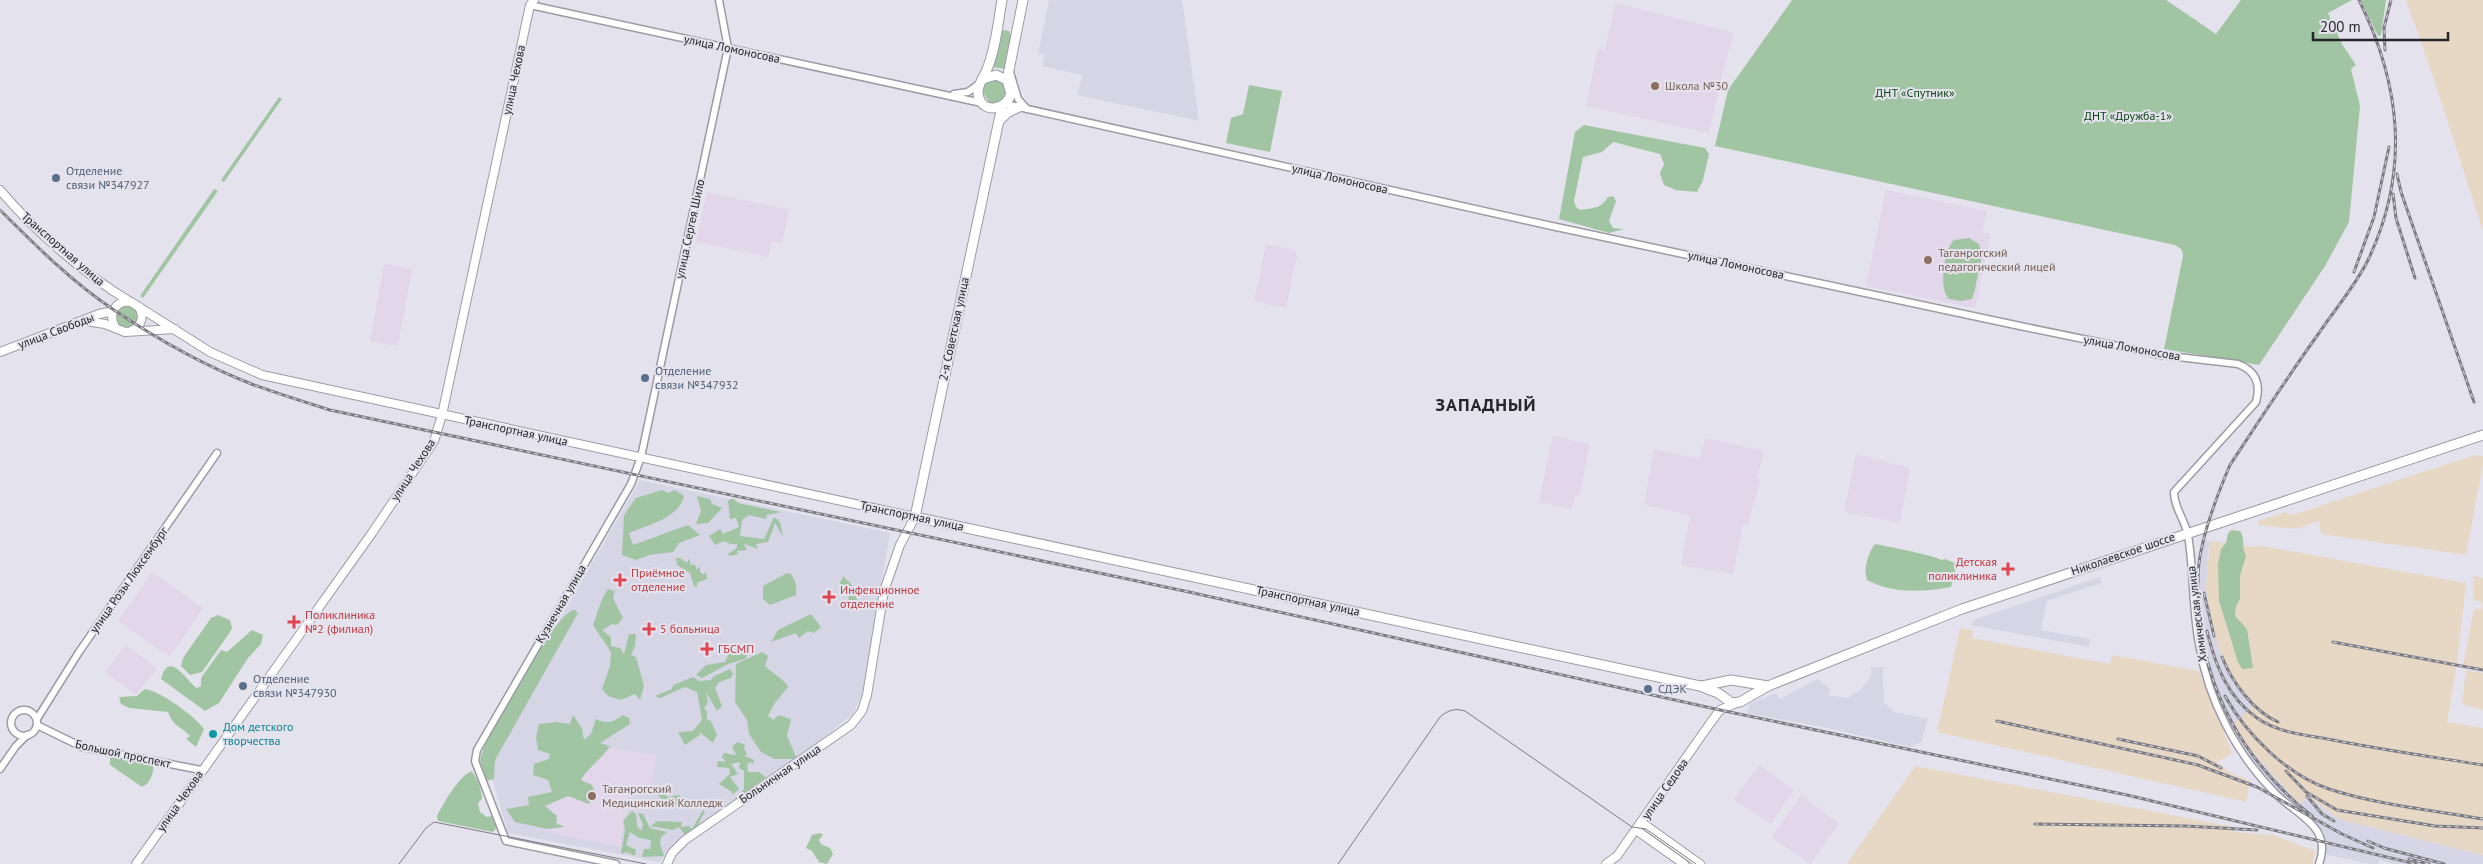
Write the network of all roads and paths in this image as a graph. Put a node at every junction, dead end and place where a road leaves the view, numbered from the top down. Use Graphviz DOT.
graph roads {
  1 [pos="719,0"];
  2 [pos="1002,0"];
  3 [pos="1023,0"];
  4 [pos="531,2"];
  5 [pos="728,48"];
  6 [pos="1009,68"];
  7 [pos="1007,80"];
  8 [pos="981,81"];
  9 [pos="935,92"];
  10 [pos="986,105"];
  11 [pos="1003,105"];
  12 [pos="1023,108"];
  13 [pos="1000,120"];
  14 [pos="995,142"];
  15 [pos="0,190"];
  16 [pos="110,289"];
  17 [pos="131,302"];
  18 [pos="139,307"];
  19 [pos="114,309"];
  20 [pos="84,321"];
  21 [pos="115,327"];
  22 [pos="175,329"];
  23 [pos="129,332"];
  24 [pos="0,352"];
  25 [pos="442,415"];
  26 [pos="2483,434"];
  27 [pos="217,453"];
  28 [pos="641,457"];
  29 [pos="915,517"];
  30 [pos="2188,533"];
  31 [pos="1734,680"];
  32 [pos="1700,686"];
  33 [pos="1768,686"];
  34 [pos="1723,695"];
  35 [pos="1738,703"];
  36 [pos="42,708"];
  37 [pos="1720,710"];
  38 [pos="31,712"];
  39 [pos="36,725"];
  40 [pos="18,734"];
  41 [pos="27,735"];
  42 [pos="16,746"];
  43 [pos="0,769"];
  44 [pos="201,770"];
  45 [pos="1641,822"];
  46 [pos="1636,830"];
  47 [pos="136,864"];
  48 [pos="616,864"];
  49 [pos="667,864"];
  50 [pos="1606,864"];
  51 [pos="1684,864"];
  52 [pos="1700,864"];
  53 [pos="2319,864"];
  1 -- 5 [label="street, улица Сергея Шило"];
  2 -- 8 [label="main road"];
  3 -- 6 [label="main road"];
  4 -- 5 [label="street, улица Ломоносова"];
  4 -- 25 [label="main road, улица Чехова"];
  5 -- 9 [label="street, улица Ломоносова"];
  5 -- 28 [label="street, улица Сергея Шило"];
  6 -- 7 [label="main road"];
  6 -- 12 [label="street"];
  7 -- 8 [label="main road"];
  7 -- 11 [label="main road"];
  8 -- 9 [label="street, улица Ломоносова"];
  8 -- 10 [label="main road"];
  9 -- 10 [label="street, улица Ломоносова"];
  10 -- 11 [label="main road"];
  10 -- 14 [label="main road, 2-я Советская улица"];
  11 -- 12 [label="street, улица Ломоносова"];
  11 -- 13 [label="main road, 2-я Советская улица"];
  12 -- 13 [label="main road"];
  12 -- 30 [label="street, улица Ломоносова"];
  13 -- 14 [label="main road, 2-я Советская улица"];
  14 -- 29 [label="main road, 2-я Советская улица"];
  15 -- 16 [label="main road, Транспортная улица"];
  16 -- 17 [label="main road, Транспортная улица"];
  16 -- 19 [label="main road"];
  17 -- 18 [label="main road"];
  17 -- 19 [label="main road"];
  18 -- 22 [label="main road, Транспортная улица"];
  18 -- 23 [label="main road"];
  19 -- 20 [label="main road, улица Свободы"];
  19 -- 21 [label="main road"];
  20 -- 21 [label="main road"];
  20 -- 24 [label="main road, улица Свободы"];
  21 -- 23 [label="main road"];
  22 -- 23 [label="main road"];
  22 -- 25 [label="main road, Транспортная улица"];
  25 -- 28 [label="main road, Транспортная улица"];
  25 -- 44 [label="main road, улица Чехова"];
  26 -- 30 [label="main road, Николаевское шоссе"];
  27 -- 36 [label="street, улица Розы Люксембург"];
  28 -- 29 [label="main road, Транспортная улица"];
  28 -- 48 [label="street, Кузнечная улица"];
  29 -- 32 [label="main road, Транспортная улица"];
  29 -- 49 [label="main road, Больничная улица"];
  30 -- 33 [label="main road, Николаевское шоссе"];
  30 -- 53 [label="street, Химическая улица"];
  31 -- 32 [label="main road"];
  31 -- 33 [label="main road"];
  31 -- 34 [label="main road"];
  31 -- 35 [label="main road"];
  32 -- 34 [label="main road"];
  33 -- 35 [label="main road, Николаевское шоссе"];
  34 -- 35 [label="main road"];
  34 -- 37 [label="main road, улица Седова"];
  35 -- 37 [label="main road"];
  36 -- 38 [label="street"];
  36 -- 39 [label="street, улица Розы Люксембург"];
  37 -- 45 [label="main road, улица Седова"];
  38 -- 39 [label="street"];
  38 -- 40 [label="street"];
  39 -- 41 [label="street"];
  39 -- 44 [label="street, Большой проспект"];
  40 -- 41 [label="street"];
  40 -- 42 [label="street"];
  41 -- 42 [label="street"];
  42 -- 43 [label="street"];
  44 -- 47 [label="main road, улица Чехова"];
  45 -- 46 [label="main road, улица Седова"];
  45 -- 52 [label="main road"];
  46 -- 50 [label="main road, улица Седова"];
  46 -- 51 [label="main road"];
}
